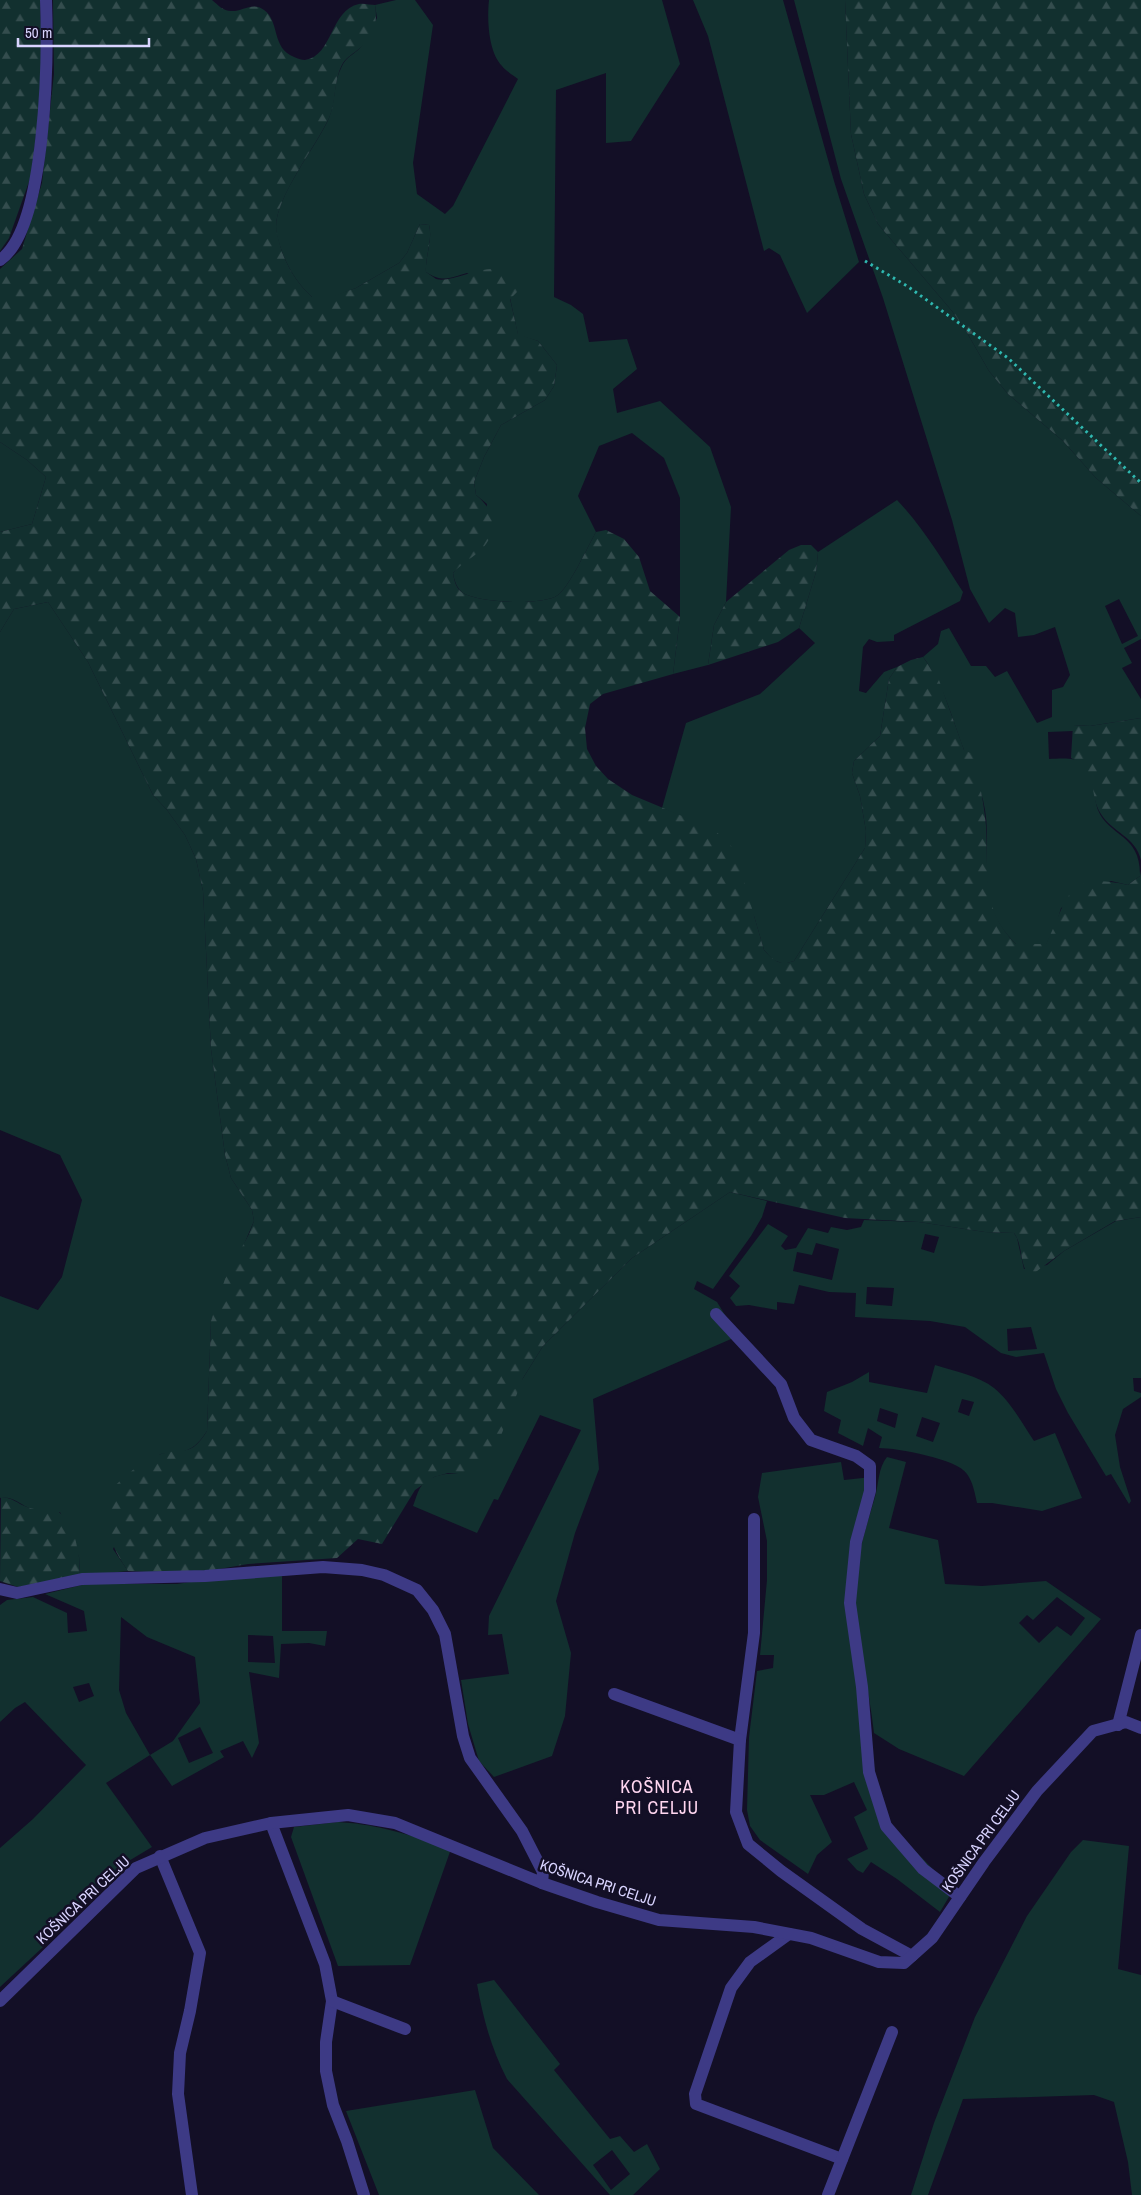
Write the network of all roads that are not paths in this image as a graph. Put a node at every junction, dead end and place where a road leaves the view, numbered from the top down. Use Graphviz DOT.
graph roads {
  1 [pos="46,0"];
  2 [pos="0,260"];
  3 [pos="716,1314"];
  4 [pos="754,1519"];
  5 [pos="0,1589"];
  6 [pos="1141,1635"];
  7 [pos="614,1694"];
  8 [pos="1118,1724"];
  9 [pos="1141,1728"];
  10 [pos="740,1740"];
  11 [pos="271,1824"];
  12 [pos="160,1856"];
  13 [pos="542,1883"];
  14 [pos="960,1897"];
  15 [pos="789,1934"];
  16 [pos="912,1956"];
  17 [pos="0,2001"];
  18 [pos="332,2001"];
  19 [pos="405,2029"];
  20 [pos="892,2032"];
  21 [pos="842,2159"];
  22 [pos="192,2195"];
  23 [pos="364,2195"];
  24 [pos="828,2195"];
  1 -- 2 [label="street"];
  3 -- 14 [label="street"];
  4 -- 10 [label="street"];
  5 -- 13 [label="street"];
  6 -- 8 [label="street"];
  7 -- 10 [label="street"];
  8 -- 9 [label="street, KOŠNICA PRI CELJU"];
  8 -- 14 [label="street, KOŠNICA PRI CELJU"];
  10 -- 16 [label="street"];
  11 -- 12 [label="street, KOŠNICA PRI CELJU"];
  11 -- 13 [label="street, KOŠNICA PRI CELJU"];
  11 -- 18 [label="street"];
  12 -- 17 [label="street, KOŠNICA PRI CELJU"];
  12 -- 22 [label="street"];
  13 -- 15 [label="street, KOŠNICA PRI CELJU"];
  14 -- 16 [label="street, KOŠNICA PRI CELJU"];
  15 -- 16 [label="street, KOŠNICA PRI CELJU"];
  15 -- 21 [label="street"];
  18 -- 19 [label="street"];
  18 -- 23 [label="street"];
  20 -- 21 [label="street"];
  21 -- 24 [label="street"];
}
